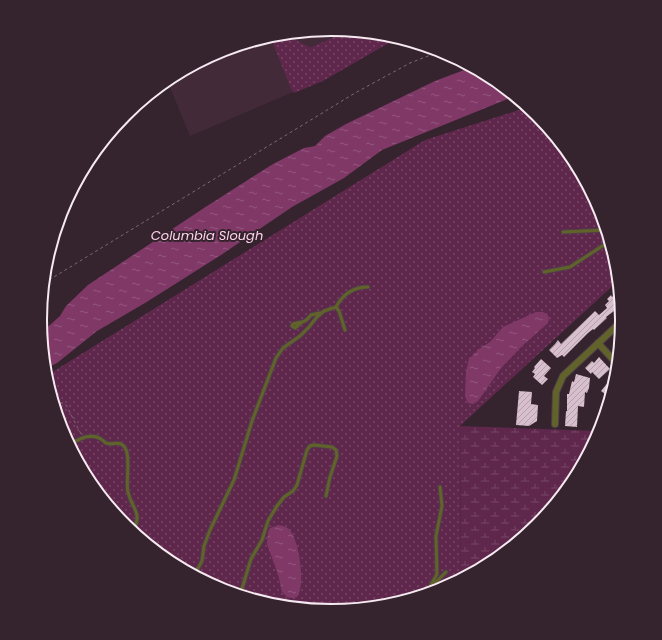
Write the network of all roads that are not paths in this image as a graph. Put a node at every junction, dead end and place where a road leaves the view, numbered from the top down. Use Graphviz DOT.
graph roads {
  1 [pos="600,230"];
  2 [pos="563,232"];
  3 [pos="605,245"];
  4 [pos="544,272"];
  5 [pos="368,286"];
  6 [pos="336,307"];
  7 [pos="322,313"];
  8 [pos="301,323"];
  9 [pos="615,328"];
  10 [pos="345,330"];
  11 [pos="598,343"];
  12 [pos="613,358"];
  13 [pos="555,424"];
  14 [pos="75,442"];
  15 [pos="440,487"];
  16 [pos="326,496"];
  17 [pos="135,526"];
  18 [pos="197,570"];
  19 [pos="446,572"];
  20 [pos="431,585"];
  21 [pos="242,589"];
  1 -- 2 [label="lane"];
  3 -- 4 [label="lane"];
  5 -- 6 [label="lane"];
  6 -- 7 [label="lane"];
  6 -- 10 [label="lane"];
  7 -- 8 [label="lane"];
  7 -- 18 [label="lane"];
  9 -- 11 [label="street"];
  11 -- 12 [label="street"];
  11 -- 13 [label="street"];
  14 -- 17 [label="lane"];
  15 -- 20 [label="lane"];
  16 -- 21 [label="lane"];
  19 -- 20 [label="lane"];
}
